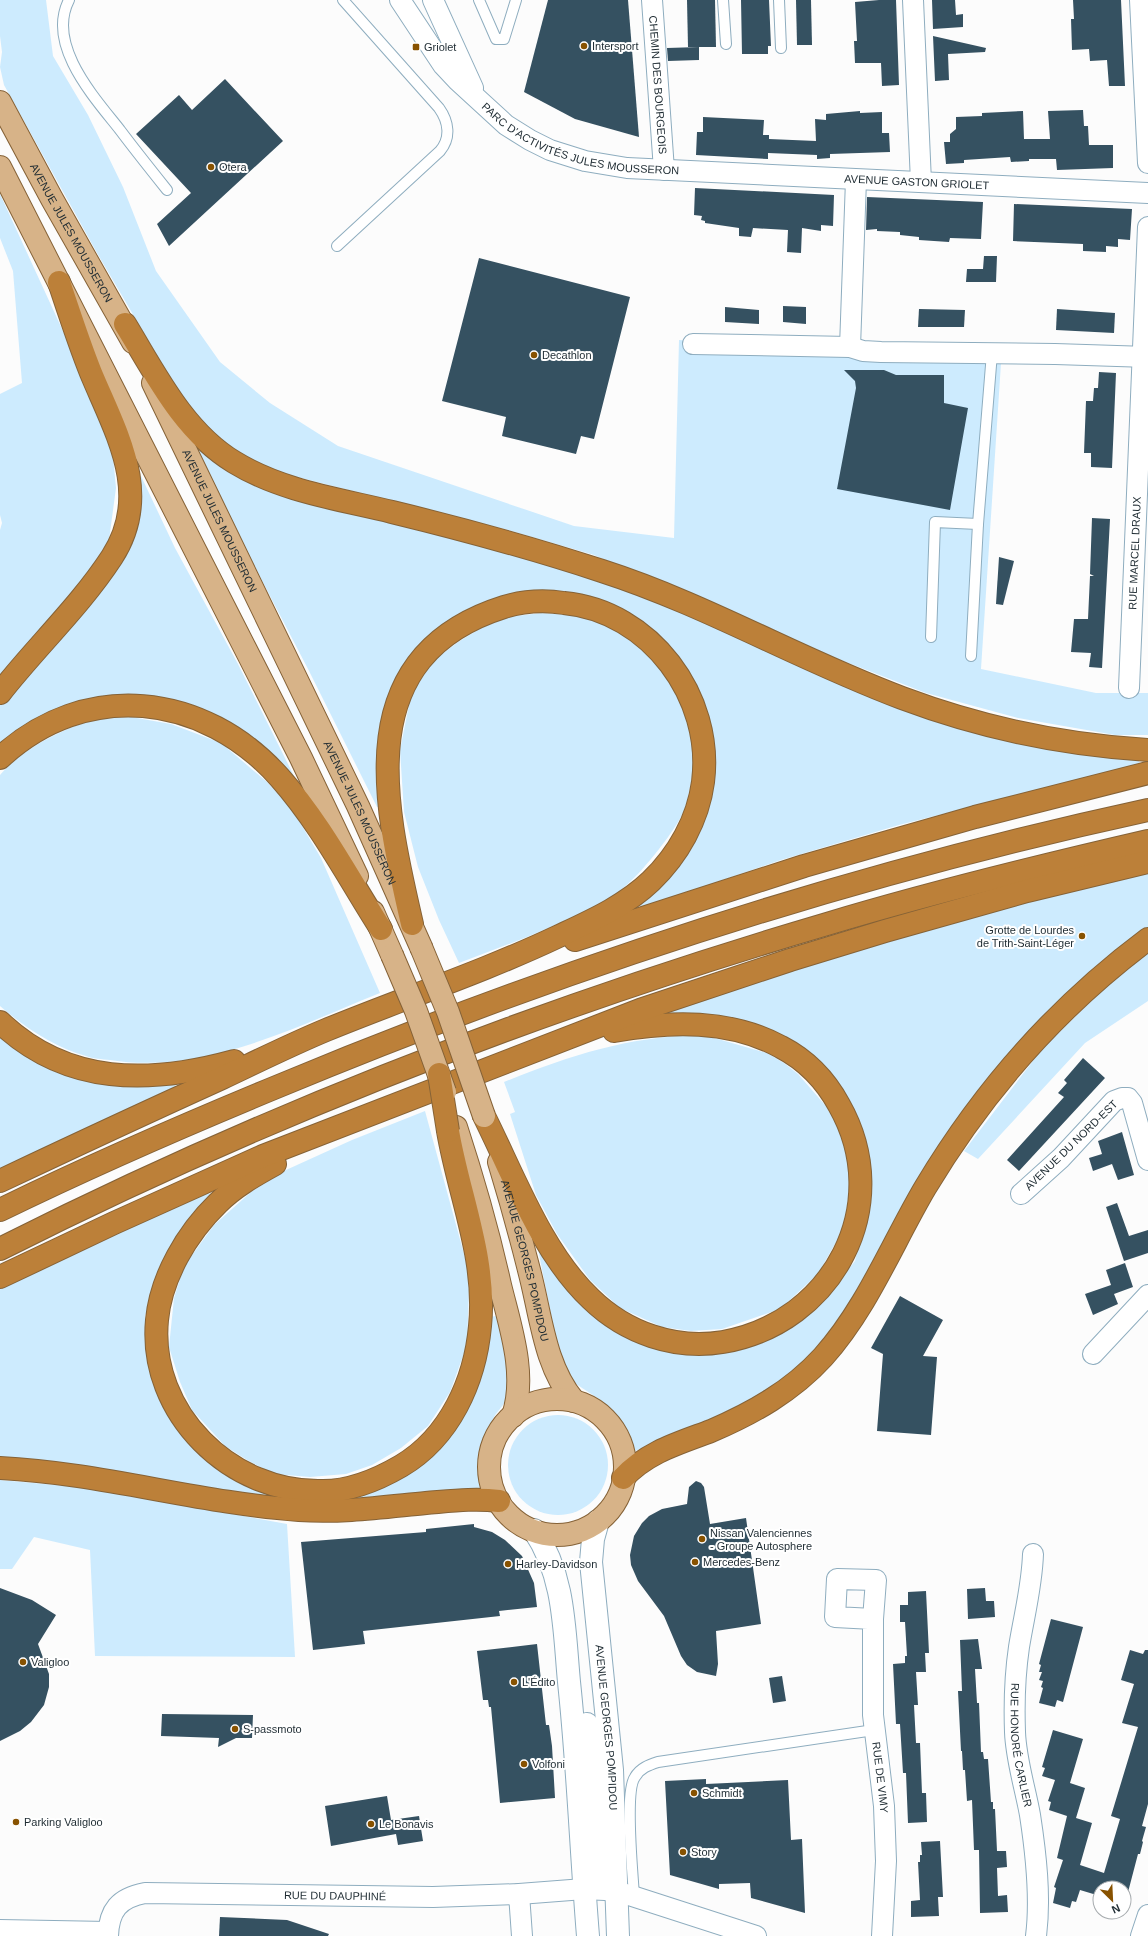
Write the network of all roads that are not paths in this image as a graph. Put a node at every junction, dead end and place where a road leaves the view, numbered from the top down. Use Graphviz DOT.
graph roads {
  1 [pos="69,0"];
  2 [pos="343,0"];
  3 [pos="400,0"];
  4 [pos="433,0"];
  5 [pos="479,0"];
  6 [pos="516,0"];
  7 [pos="652,0"];
  8 [pos="723,0"];
  9 [pos="779,0"];
  10 [pos="913,0"];
  11 [pos="1140,0"];
  12 [pos="1145,36"];
  13 [pos="726,44"];
  14 [pos="781,48"];
  15 [pos="479,101"];
  16 [pos="0,102"];
  17 [pos="1148,163"];
  18 [pos="0,166"];
  19 [pos="664,170"];
  20 [pos="685,172"];
  21 [pos="856,180"];
  22 [pos="921,182"];
  23 [pos="167,190"];
  24 [pos="1148,193"];
  25 [pos="1148,227"];
  26 [pos="337,246"];
  27 [pos="59,282"];
  28 [pos="125,324"];
  29 [pos="693,344"];
  30 [pos="850,347"];
  31 [pos="992,353"];
  32 [pos="1146,357"];
  33 [pos="978,524"];
  34 [pos="931,637"];
  35 [pos="971,656"];
  36 [pos="1129,688"];
  37 [pos="0,693"];
  38 [pos="1148,750"];
  39 [pos="0,758"];
  40 [pos="1148,773"];
  41 [pos="1148,810"];
  42 [pos="1148,841"];
  43 [pos="1148,862"];
  44 [pos="412,924"];
  45 [pos="381,929"];
  46 [pos="1148,939"];
  47 [pos="422,947"];
  48 [pos="512,958"];
  49 [pos="0,1022"];
  50 [pos="293,1044"];
  51 [pos="550,1046"];
  52 [pos="439,1074"];
  53 [pos="484,1116"];
  54 [pos="339,1129"];
  55 [pos="452,1129"];
  56 [pos="1148,1160"];
  57 [pos="0,1181"];
  58 [pos="1021,1194"];
  59 [pos="0,1210"];
  60 [pos="0,1249"];
  61 [pos="0,1277"];
  62 [pos="1148,1295"];
  63 [pos="1093,1354"];
  64 [pos="574,1401"];
  65 [pos="513,1416"];
  66 [pos="0,1468"];
  67 [pos="624,1478"];
  68 [pos="499,1501"];
  69 [pos="598,1521"];
  70 [pos="534,1530"];
  71 [pos="1033,1554"];
  72 [pos="559,1589"];
  73 [pos="873,1619"];
  74 [pos="874,1730"];
  75 [pos="584,1889"];
  76 [pos="519,1894"];
  77 [pos="625,1894"];
  78 [pos="1148,1915"];
  79 [pos="0,1930"];
  80 [pos="108,1934"];
  81 [pos="522,1936"];
  82 [pos="588,1936"];
  83 [pos="604,1936"];
  84 [pos="618,1936"];
  85 [pos="756,1936"];
  86 [pos="882,1936"];
  87 [pos="1036,1936"];
  88 [pos="1141,1936"];
  1 -- 23 [label="lane"];
  2 -- 26 [label="lane"];
  3 -- 15 [label="street, PARC D'ACTIVITÉS JULES MOUSSERON"];
  4 -- 15 [label="street, PARC D'ACTIVITÉS JULES MOUSSERON"];
  5 -- 6 [label="lane"];
  7 -- 19 [label="street, CHEMIN DES BOURGEOIS"];
  8 -- 13 [label="lane"];
  9 -- 14 [label="lane"];
  10 -- 22 [label="street"];
  11 -- 12 [label="street"];
  12 -- 17 [label="street"];
  15 -- 19 [label="street, PARC D'ACTIVITÉS JULES MOUSSERON"];
  16 -- 28 [label="main road, AVENUE JULES MOUSSERON"];
  18 -- 27 [label="main road"];
  19 -- 20 [label="street, PARC D'ACTIVITÉS JULES MOUSSERON"];
  20 -- 21 [label="street, AVENUE GASTON GRIOLET"];
  21 -- 22 [label="street, AVENUE GASTON GRIOLET"];
  21 -- 30 [label="street"];
  22 -- 24 [label="street, AVENUE GASTON GRIOLET"];
  25 -- 32 [label="street, RUE MARCEL DRAUX"];
  27 -- 37 [label="highway"];
  27 -- 45 [label="main road"];
  28 -- 38 [label="highway"];
  28 -- 44 [label="main road, AVENUE JULES MOUSSERON"];
  29 -- 30 [label="street"];
  30 -- 31 [label="street"];
  31 -- 32 [label="street"];
  31 -- 33 [label="lane"];
  32 -- 36 [label="street, RUE MARCEL DRAUX"];
  33 -- 34 [label="lane"];
  33 -- 35 [label="lane"];
  39 -- 45 [label="highway"];
  40 -- 48 [label="highway"];
  41 -- 59 [label="highway"];
  42 -- 60 [label="highway"];
  43 -- 51 [label="highway"];
  44 -- 47 [label="main road, AVENUE JULES MOUSSERON"];
  44 -- 48 [label="highway"];
  45 -- 52 [label="main road, bridge"];
  46 -- 67 [label="highway"];
  47 -- 53 [label="main road, AVENUE GEORGES POMPIDOU, bridge"];
  48 -- 50 [label="highway"];
  49 -- 50 [label="highway"];
  50 -- 57 [label="highway"];
  51 -- 53 [label="highway"];
  51 -- 54 [label="highway"];
  52 -- 55 [label="highway, bridge"];
  53 -- 64 [label="main road, AVENUE GEORGES POMPIDOU"];
  54 -- 55 [label="highway"];
  54 -- 61 [label="highway"];
  55 -- 65 [label="main road"];
  56 -- 58 [label="street, AVENUE DU NORD-EST"];
  62 -- 63 [label="street"];
  64 -- 65 [label="main road"];
  64 -- 67 [label="main road"];
  65 -- 68 [label="main road"];
  66 -- 68 [label="highway"];
  67 -- 69 [label="main road"];
  68 -- 70 [label="main road"];
  69 -- 70 [label="main road"];
  69 -- 77 [label="main road, AVENUE GEORGES POMPIDOU"];
  70 -- 72 [label="main road"];
  71 -- 87 [label="street, RUE HONORÉ CARLIER"];
  72 -- 75 [label="main road"];
  72 -- 77 [label="main road"];
  73 -- 74 [label="street, RUE DE VIMY"];
  74 -- 77 [label="lane"];
  74 -- 86 [label="street, RUE DE VIMY"];
  75 -- 76 [label="street, RUE DU DAUPHINÉ"];
  75 -- 77 [label="street, RUE DU DAUPHINÉ"];
  75 -- 82 [label="main road"];
  75 -- 83 [label="main road"];
  76 -- 80 [label="street, RUE DU DAUPHINÉ"];
  76 -- 81 [label="street"];
  77 -- 84 [label="main road, AVENUE GEORGES POMPIDOU"];
  77 -- 85 [label="street, RUE DU DAUPHINÉ"];
  78 -- 88 [label="street"];
  79 -- 80 [label="street"];
}
